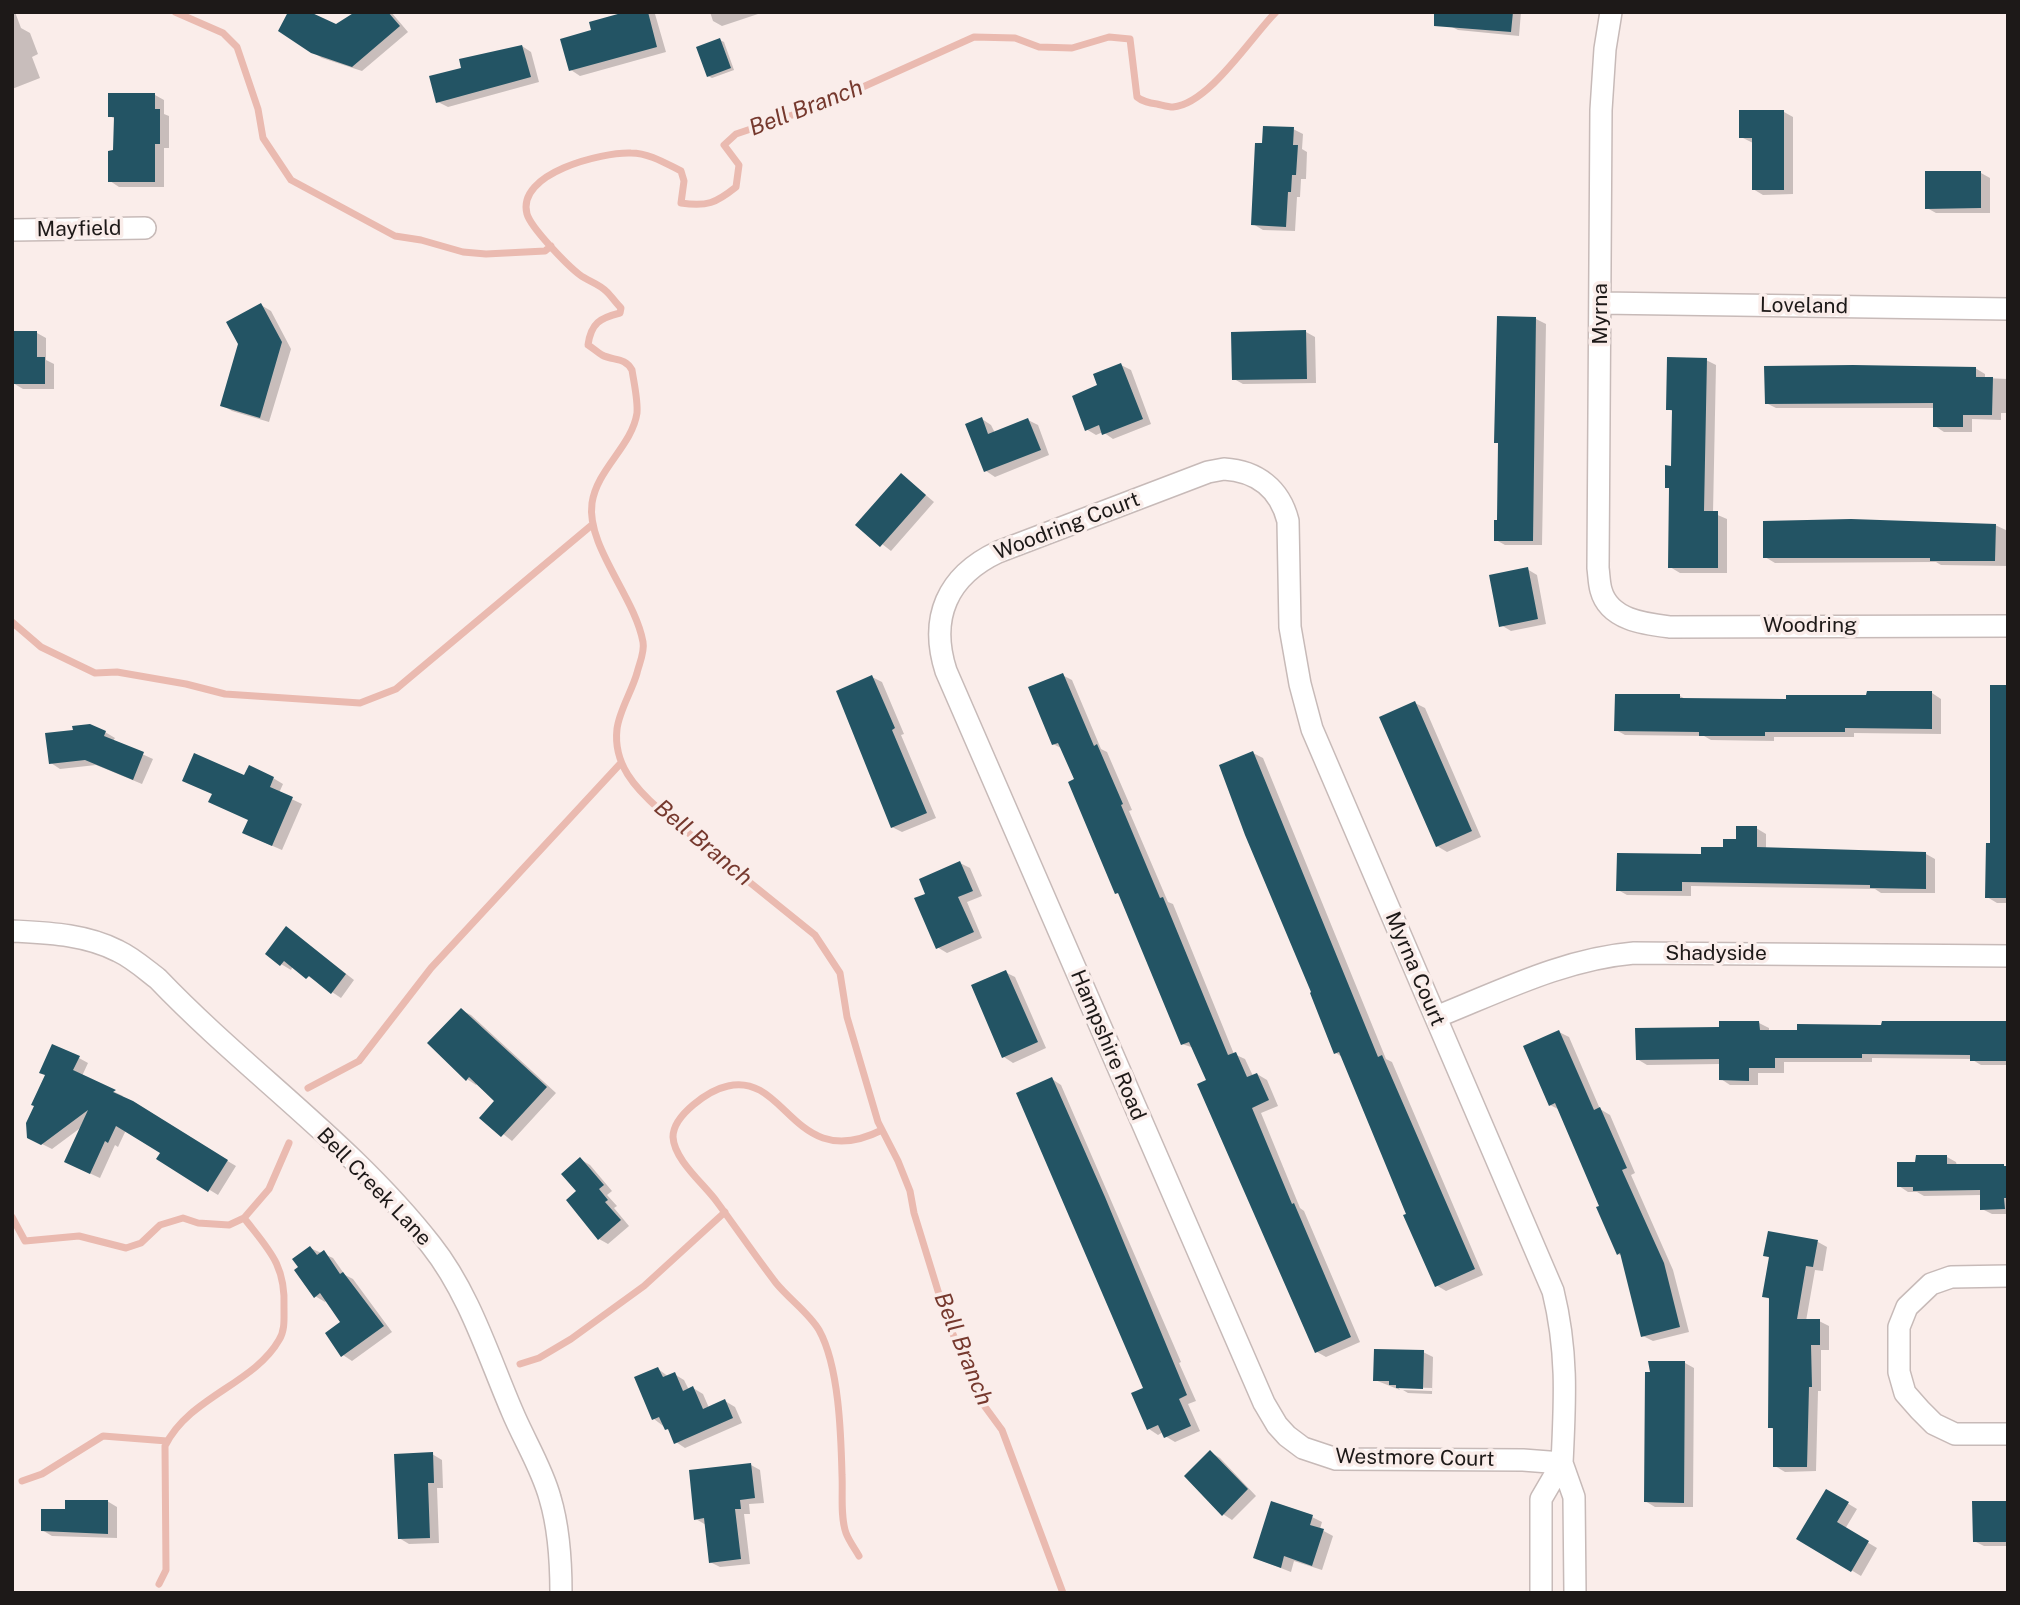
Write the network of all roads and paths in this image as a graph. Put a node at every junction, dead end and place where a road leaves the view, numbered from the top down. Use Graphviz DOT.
graph roads {
  1 [pos="1611,12"];
  2 [pos="145,228"];
  3 [pos="12,230"];
  4 [pos="1601,303"];
  5 [pos="2008,309"];
  6 [pos="1261,480"];
  7 [pos="1616,612"];
  8 [pos="2008,626"];
  9 [pos="975,738"];
  10 [pos="12,931"];
  11 [pos="2008,956"];
  12 [pos="1436,1017"];
  13 [pos="2008,1276"];
  14 [pos="1241,1352"];
  15 [pos="2008,1434"];
  16 [pos="1562,1463"];
  17 [pos="561,1593"];
  18 [pos="1541,1593"];
  19 [pos="1575,1593"];
  1 -- 4 [label="street, Myrna"];
  2 -- 3 [label="street, Mayfield"];
  4 -- 5 [label="street, Loveland"];
  4 -- 7 [label="street, Myrna"];
  6 -- 9 [label="street, Woodring Court"];
  6 -- 12 [label="street, Myrna Court"];
  7 -- 8 [label="street, Woodring"];
  9 -- 14 [label="street, Hampshire Road"];
  10 -- 17 [label="street, Bell Creek Lane"];
  11 -- 12 [label="street, Shadyside"];
  12 -- 16 [label="street, Myrna Court"];
  13 -- 15 [label="street"];
  14 -- 16 [label="street, Westmore Court"];
  16 -- 18 [label="street, Myrna Court"];
  16 -- 19 [label="street, Myrna Court"];
}
